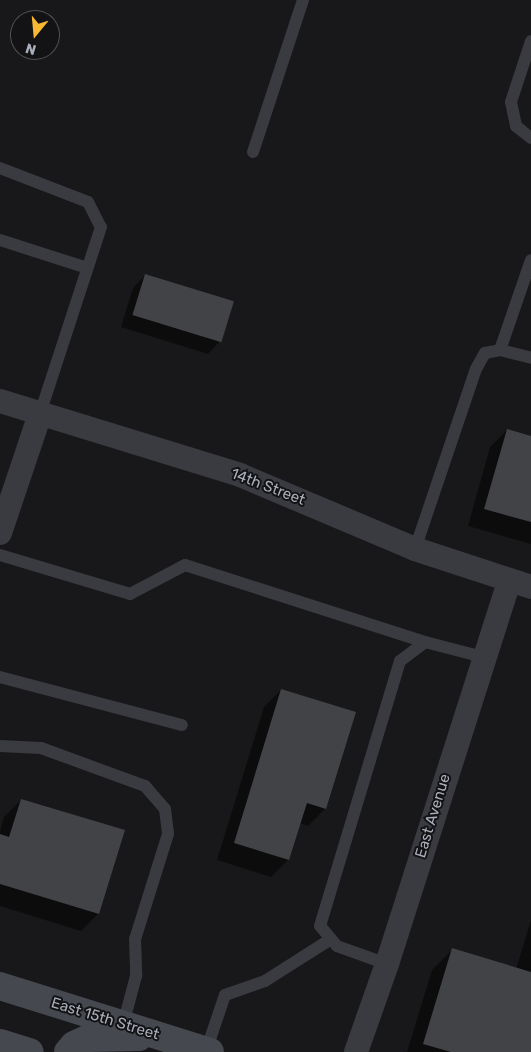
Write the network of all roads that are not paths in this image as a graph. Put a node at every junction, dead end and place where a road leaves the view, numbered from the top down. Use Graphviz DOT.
graph roads {
  1 [pos="303,0"];
  2 [pos="531,41"];
  3 [pos="531,138"];
  4 [pos="253,152"];
  5 [pos="0,168"];
  6 [pos="0,240"];
  7 [pos="531,260"];
  8 [pos="87,268"];
  9 [pos="500,350"];
  10 [pos="531,358"];
  11 [pos="0,401"];
  12 [pos="40,414"];
  13 [pos="0,533"];
  14 [pos="416,549"];
  15 [pos="0,555"];
  16 [pos="508,581"];
  17 [pos="531,588"];
  18 [pos="425,642"];
  19 [pos="483,657"];
  20 [pos="0,677"];
  21 [pos="182,725"];
  22 [pos="0,746"];
  23 [pos="331,939"];
  24 [pos="387,964"];
  25 [pos="0,986"];
  26 [pos="123,1025"];
  27 [pos="160,1037"];
  28 [pos="0,1043"];
  29 [pos="208,1051"];
  30 [pos="30,1052"];
  31 [pos="68,1052"];
  32 [pos="356,1052"];
  1 -- 4 [label="lane"];
  2 -- 3 [label="lane"];
  5 -- 8 [label="lane"];
  6 -- 8 [label="lane"];
  7 -- 9 [label="lane"];
  8 -- 12 [label="lane"];
  9 -- 10 [label="lane"];
  9 -- 14 [label="lane"];
  11 -- 12 [label="street, 14th Street"];
  12 -- 13 [label="street"];
  12 -- 14 [label="street, 14th Street"];
  14 -- 16 [label="street, 14th Street"];
  15 -- 18 [label="lane"];
  16 -- 17 [label="street, 14th Street"];
  16 -- 19 [label="street, East Avenue"];
  18 -- 19 [label="lane"];
  18 -- 23 [label="lane"];
  19 -- 24 [label="street, East Avenue"];
  20 -- 21 [label="lane"];
  22 -- 26 [label="lane"];
  23 -- 24 [label="lane"];
  23 -- 29 [label="lane"];
  24 -- 32 [label="street, East Avenue"];
  25 -- 26 [label="main road, East 15th Street"];
  26 -- 27 [label="main road, East 15th Street"];
  27 -- 29 [label="main road, East 15th Street"];
  27 -- 31 [label="main road"];
  28 -- 30 [label="main road"];
}
